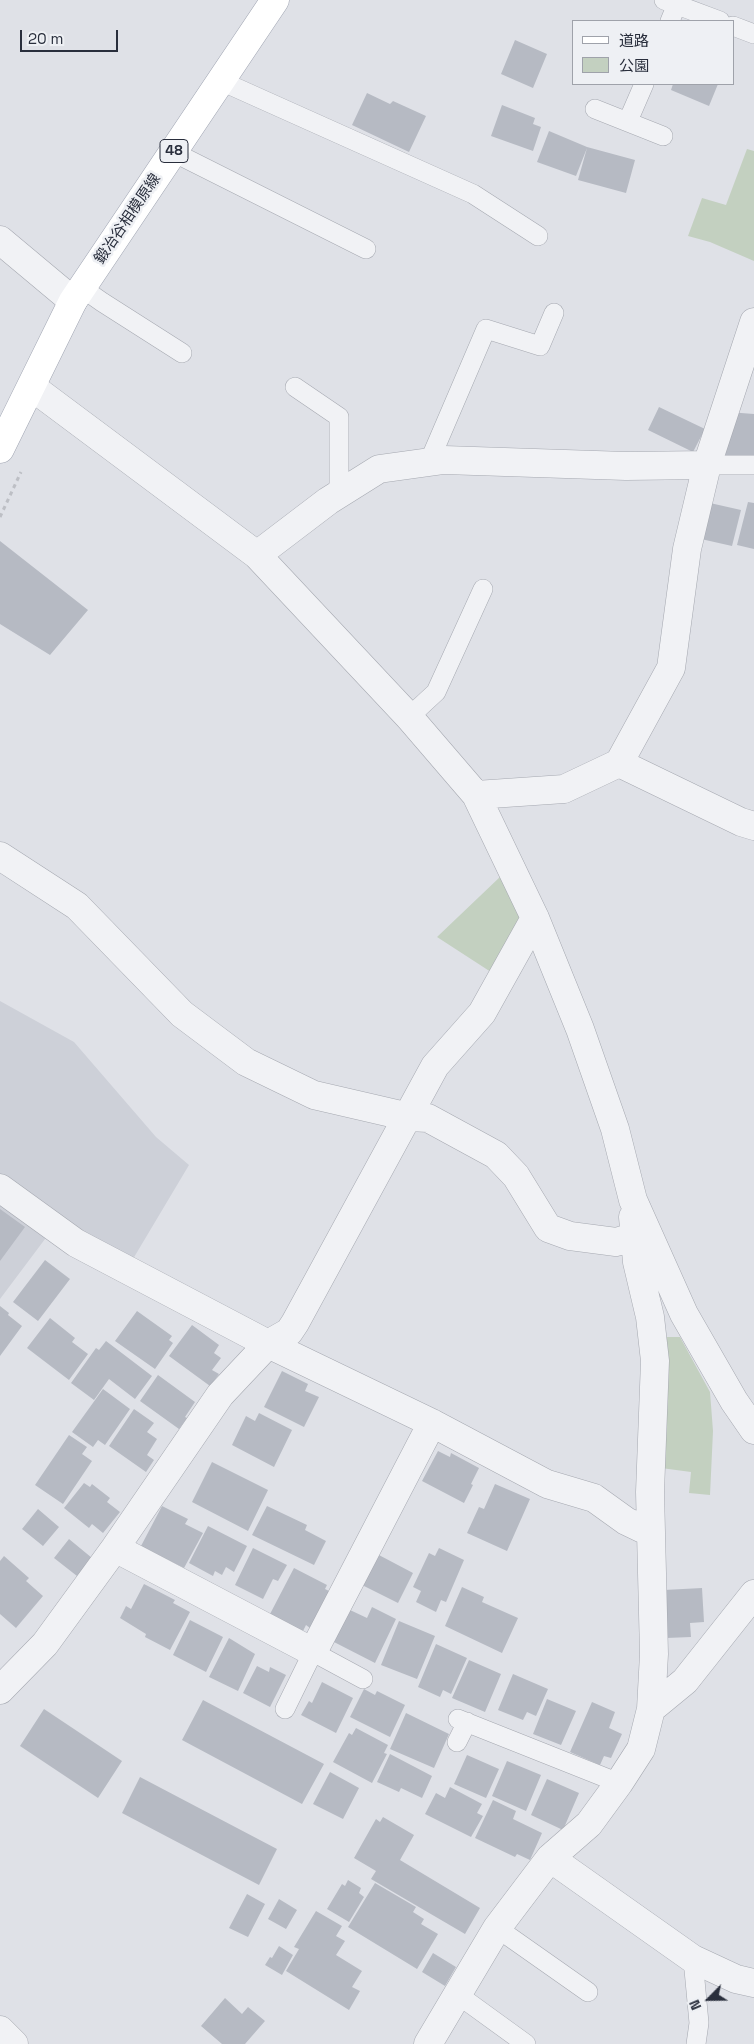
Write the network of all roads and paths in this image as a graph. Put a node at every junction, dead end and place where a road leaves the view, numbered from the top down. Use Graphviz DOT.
graph roads {
  1 [pos="275,0"];
  2 [pos="670,9"];
  3 [pos="716,20"];
  4 [pos="734,26"];
  5 [pos="754,34"];
  6 [pos="221,81"];
  7 [pos="644,85"];
  8 [pos="595,109"];
  9 [pos="628,121"];
  10 [pos="663,136"];
  11 [pos="173,152"];
  12 [pos="538,236"];
  13 [pos="0,240"];
  14 [pos="366,250"];
  15 [pos="78,294"];
  16 [pos="554,313"];
  17 [pos="754,322"];
  18 [pos="182,353"];
  19 [pos="32,387"];
  20 [pos="295,387"];
  21 [pos="0,449"];
  22 [pos="429,462"];
  23 [pos="707,465"];
  24 [pos="754,465"];
  25 [pos="339,494"];
  26 [pos="257,555"];
  27 [pos="483,589"];
  28 [pos="409,717"];
  29 [pos="619,763"];
  30 [pos="476,795"];
  31 [pos="754,826"];
  32 [pos="0,856"];
  33 [pos="535,918"];
  34 [pos="409,1116"];
  35 [pos="0,1188"];
  36 [pos="633,1200"];
  37 [pos="634,1237"];
  38 [pos="268,1344"];
  39 [pos="432,1422"];
  40 [pos="754,1430"];
  41 [pos="651,1533"];
  42 [pos="115,1548"];
  43 [pos="754,1594"];
  44 [pos="314,1652"];
  45 [pos="363,1679"];
  46 [pos="0,1690"];
  47 [pos="284,1709"];
  48 [pos="651,1709"];
  49 [pos="457,1742"];
  50 [pos="619,1783"];
  51 [pos="550,1858"];
  52 [pos="497,1928"];
  53 [pos="693,1959"];
  54 [pos="754,1983"];
  55 [pos="588,1992"];
  56 [pos="458,1994"];
  57 [pos="0,2030"];
  58 [pos="14,2044"];
  59 [pos="428,2044"];
  60 [pos="526,2044"];
  61 [pos="696,2044"];
  1 -- 6 [label="main road, 鍛冶谷相模原線 / 48"];
  2 -- 3 [label="lane"];
  4 -- 5 [label="lane"];
  6 -- 11 [label="main road, 鍛冶谷相模原線 / 48"];
  6 -- 12 [label="lane"];
  7 -- 9 [label="lane"];
  8 -- 9 [label="lane"];
  9 -- 10 [label="lane"];
  11 -- 14 [label="lane"];
  11 -- 15 [label="main road, 鍛冶谷相模原線 / 48"];
  13 -- 15 [label="street"];
  15 -- 18 [label="lane"];
  15 -- 19 [label="main road, 鍛冶谷相模原線 / 48"];
  16 -- 22 [label="lane"];
  17 -- 23 [label="street"];
  19 -- 21 [label="main road, 鍛冶谷相模原線 / 48"];
  19 -- 26 [label="street"];
  20 -- 25 [label="lane"];
  22 -- 23 [label="street"];
  22 -- 25 [label="street"];
  23 -- 24 [label="lane"];
  23 -- 29 [label="street"];
  25 -- 26 [label="street"];
  26 -- 28 [label="street"];
  27 -- 28 [label="lane"];
  28 -- 30 [label="street"];
  29 -- 30 [label="street"];
  29 -- 31 [label="street"];
  30 -- 33 [label="street"];
  32 -- 34 [label="street"];
  33 -- 34 [label="street"];
  33 -- 36 [label="street"];
  34 -- 37 [label="street"];
  34 -- 38 [label="street"];
  35 -- 38 [label="street"];
  36 -- 37 [label="street"];
  36 -- 40 [label="street"];
  37 -- 41 [label="street"];
  38 -- 39 [label="street"];
  38 -- 42 [label="street"];
  39 -- 41 [label="street"];
  39 -- 44 [label="street"];
  41 -- 48 [label="street"];
  42 -- 44 [label="street"];
  42 -- 46 [label="street"];
  43 -- 48 [label="street"];
  44 -- 45 [label="lane"];
  44 -- 47 [label="lane"];
  48 -- 50 [label="street"];
  49 -- 50 [label="lane"];
  50 -- 51 [label="street"];
  51 -- 52 [label="street"];
  51 -- 53 [label="street"];
  52 -- 55 [label="lane"];
  52 -- 56 [label="street"];
  53 -- 54 [label="street"];
  53 -- 61 [label="lane"];
  56 -- 59 [label="street"];
  56 -- 60 [label="lane"];
  57 -- 58 [label="street"];
}
